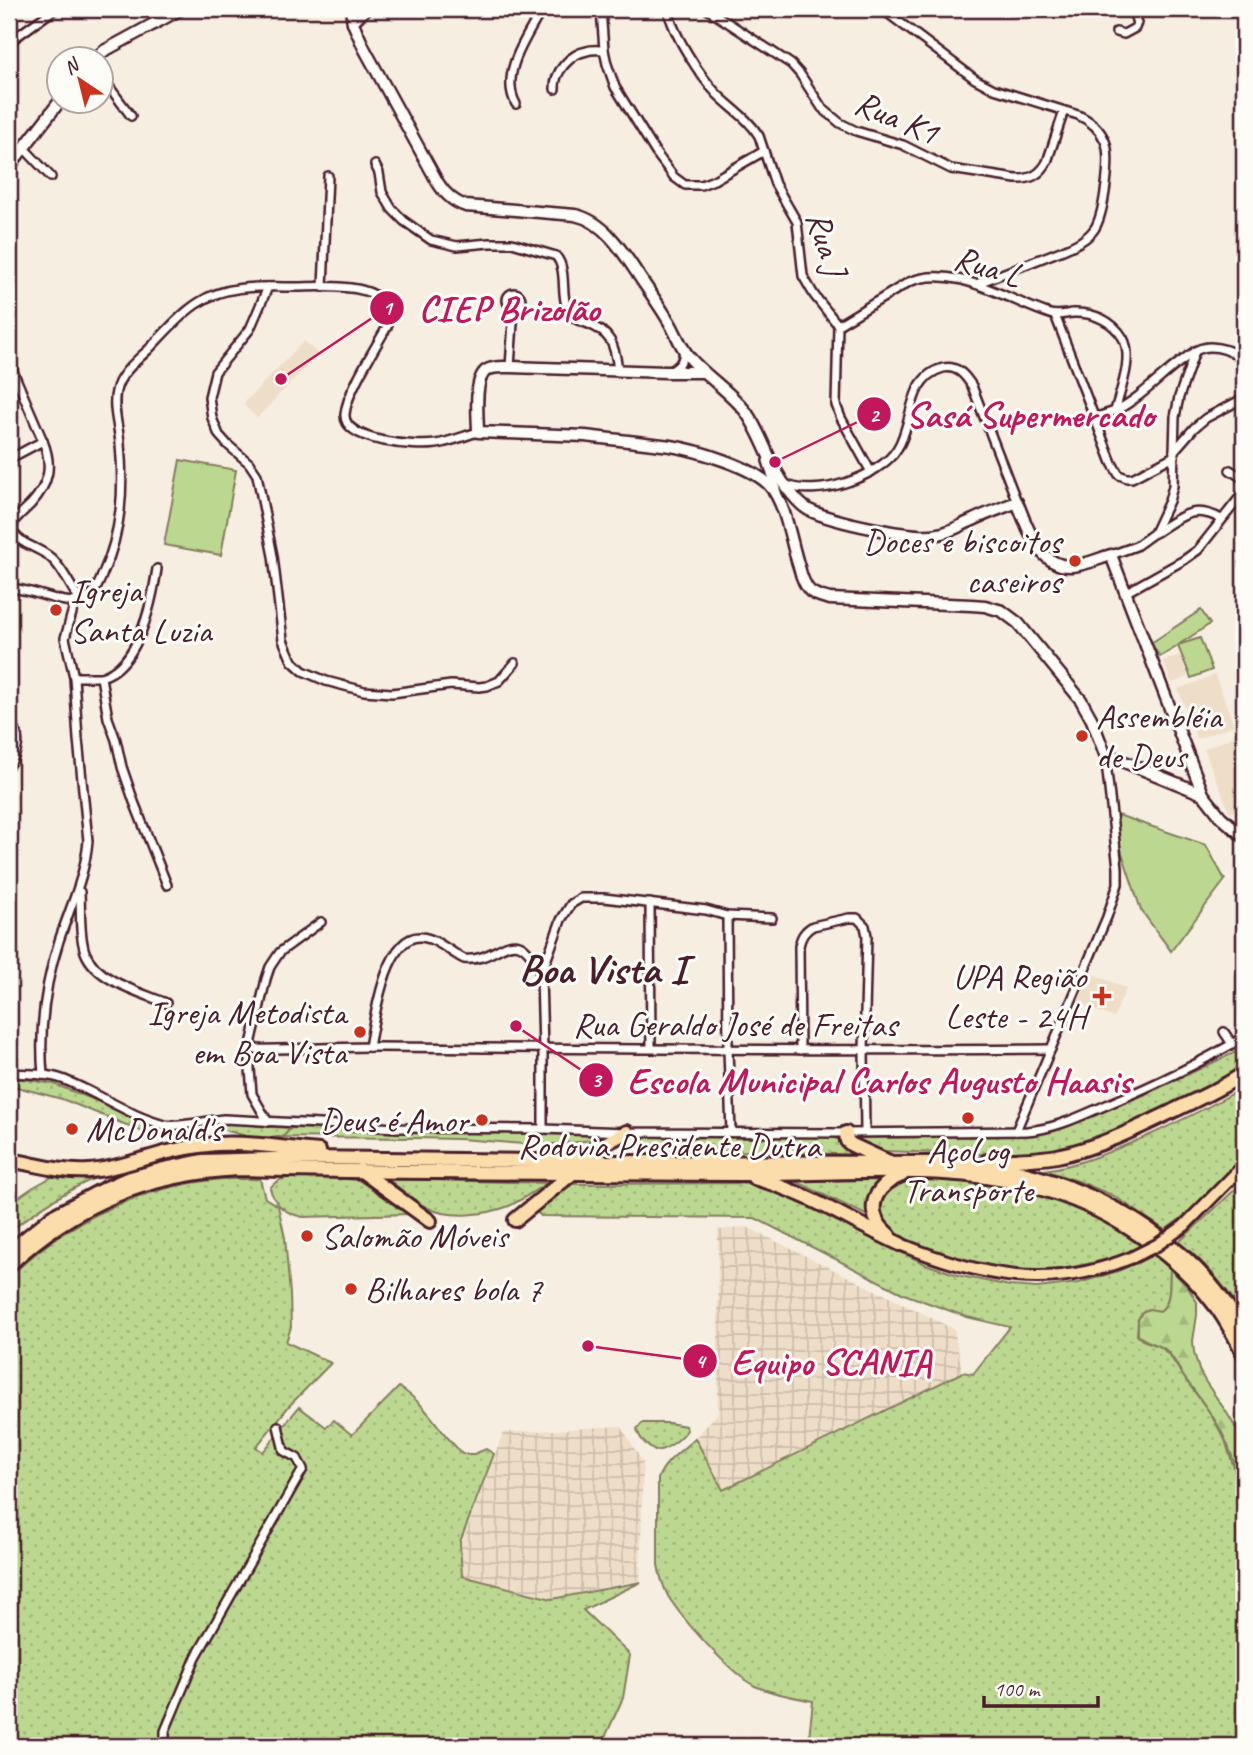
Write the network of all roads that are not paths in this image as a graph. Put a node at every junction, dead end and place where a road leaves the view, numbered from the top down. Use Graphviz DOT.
graph roads {
  1 [pos="55,9"];
  2 [pos="181,9"];
  3 [pos="351,9"];
  4 [pos="368,9"];
  5 [pos="542,9"];
  6 [pos="601,9"];
  7 [pos="668,9"];
  8 [pos="707,9"];
  9 [pos="882,9"];
  10 [pos="1132,9"];
  11 [pos="353,23"];
  12 [pos="1116,32"];
  13 [pos="9,42"];
  14 [pos="113,46"];
  15 [pos="604,50"];
  16 [pos="555,89"];
  17 [pos="116,96"];
  18 [pos="516,104"];
  19 [pos="1064,111"];
  20 [pos="49,116"];
  21 [pos="131,116"];
  22 [pos="24,148"];
  23 [pos="764,151"];
  24 [pos="375,165"];
  25 [pos="9,167"];
  26 [pos="328,176"];
  27 [pos="51,177"];
  28 [pos="976,284"];
  29 [pos="268,287"];
  30 [pos="323,287"];
  31 [pos="514,308"];
  32 [pos="1052,315"];
  33 [pos="838,325"];
  34 [pos="682,349"];
  35 [pos="1195,351"];
  36 [pos="1244,359"];
  37 [pos="9,362"];
  38 [pos="510,367"];
  39 [pos="1172,368"];
  40 [pos="1188,369"];
  41 [pos="618,370"];
  42 [pos="666,372"];
  43 [pos="702,372"];
  44 [pos="1244,398"];
  45 [pos="1115,411"];
  46 [pos="1094,418"];
  47 [pos="478,432"];
  48 [pos="43,441"];
  49 [pos="762,443"];
  50 [pos="1174,454"];
  51 [pos="765,455"];
  52 [pos="9,459"];
  53 [pos="1230,470"];
  54 [pos="747,471"];
  55 [pos="870,472"];
  56 [pos="1244,479"];
  57 [pos="781,484"];
  58 [pos="804,489"];
  59 [pos="1244,492"];
  60 [pos="797,500"];
  61 [pos="1017,502"];
  62 [pos="781,504"];
  63 [pos="1221,519"];
  64 [pos="1154,533"];
  65 [pos="1111,555"];
  66 [pos="157,569"];
  67 [pos="9,588"];
  68 [pos="1125,593"];
  69 [pos="77,602"];
  70 [pos="515,663"];
  71 [pos="74,677"];
  72 [pos="102,677"];
  73 [pos="9,723"];
  74 [pos="1105,754"];
  75 [pos="9,765"];
  76 [pos="1203,794"];
  77 [pos="1244,837"];
  78 [pos="80,884"];
  79 [pos="167,885"];
  80 [pos="650,903"];
  81 [pos="727,916"];
  82 [pos="772,918"];
  83 [pos="321,922"];
  84 [pos="541,975"];
  85 [pos="166,1003"];
  86 [pos="1224,1032"];
  87 [pos="1244,1037"];
  88 [pos="1232,1044"];
  89 [pos="369,1047"];
  90 [pos="651,1048"];
  91 [pos="250,1049"];
  92 [pos="1051,1049"];
  93 [pos="543,1050"];
  94 [pos="800,1050"];
  95 [pos="728,1051"];
  96 [pos="864,1051"];
  97 [pos="9,1073"];
  98 [pos="43,1075"];
  99 [pos="1244,1075"];
  100 [pos="268,1122"];
  101 [pos="543,1129"];
  102 [pos="1016,1131"];
  103 [pos="627,1132"];
  104 [pos="731,1132"];
  105 [pos="865,1132"];
  106 [pos="846,1133"];
  107 [pos="9,1160"];
  108 [pos="430,1160"];
  109 [pos="944,1163"];
  110 [pos="892,1164"];
  111 [pos="1244,1165"];
  112 [pos="573,1167"];
  113 [pos="360,1170"];
  114 [pos="908,1173"];
  115 [pos="737,1174"];
  116 [pos="514,1220"];
  117 [pos="430,1221"];
  118 [pos="900,1244"];
  119 [pos="9,1252"];
  120 [pos="9,1265"];
  121 [pos="1244,1334"];
  122 [pos="1244,1354"];
  123 [pos="278,1426"];
  124 [pos="165,1746"];
  1 -- 13 [label="street"];
  2 -- 14 [label="street"];
  3 -- 11 [label="street"];
  4 -- 11 [label="street"];
  5 -- 18 [label="street"];
  6 -- 15 [label="street"];
  7 -- 23 [label="street, Rua J"];
  8 -- 19 [label="street, Rua K1"];
  9 -- 19 [label="street, Rua K1"];
  10 -- 12 [label="street"];
  11 -- 34 [label="street"];
  15 -- 16 [label="street"];
  15 -- 23 [label="street"];
  17 -- 21 [label="street"];
  19 -- 28 [label="street, Rua K1"];
  20 -- 22 [label="street"];
  22 -- 25 [label="street"];
  22 -- 27 [label="street"];
  23 -- 33 [label="street, Rua J"];
  24 -- 41 [label="street"];
  26 -- 30 [label="street"];
  28 -- 32 [label="street, Rua L"];
  28 -- 33 [label="street, Rua L"];
  29 -- 30 [label="street"];
  29 -- 69 [label="street"];
  29 -- 70 [label="street"];
  30 -- 47 [label="street"];
  31 -- 38 [label="street"];
  32 -- 45 [label="street"];
  32 -- 46 [label="street, Rua L"];
  33 -- 55 [label="street, Rua J"];
  34 -- 42 [label="street"];
  34 -- 43 [label="street"];
  35 -- 36 [label="street"];
  35 -- 39 [label="street"];
  35 -- 40 [label="street"];
  37 -- 48 [label="street"];
  38 -- 41 [label="street"];
  38 -- 47 [label="street"];
  39 -- 40 [label="street"];
  39 -- 45 [label="street"];
  40 -- 50 [label="street"];
  41 -- 42 [label="street"];
  42 -- 43 [label="street"];
  43 -- 49 [label="street"];
  44 -- 50 [label="street"];
  45 -- 46 [label="street"];
  46 -- 50 [label="street, Rua L"];
  47 -- 54 [label="street"];
  48 -- 52 [label="street"];
  48 -- 69 [label="street"];
  49 -- 51 [label="street"];
  49 -- 57 [label="street"];
  50 -- 64 [label="street"];
  51 -- 54 [label="street"];
  51 -- 57 [label="street"];
  53 -- 56 [label="street"];
  54 -- 57 [label="street"];
  54 -- 62 [label="street"];
  55 -- 58 [label="street"];
  55 -- 61 [label="street"];
  57 -- 58 [label="street"];
  57 -- 60 [label="street"];
  57 -- 62 [label="street"];
  58 -- 60 [label="street"];
  59 -- 63 [label="street"];
  60 -- 61 [label="street"];
  60 -- 62 [label="street"];
  61 -- 65 [label="street"];
  62 -- 74 [label="street"];
  63 -- 64 [label="street"];
  63 -- 68 [label="street"];
  64 -- 65 [label="street"];
  65 -- 68 [label="street"];
  66 -- 72 [label="street"];
  67 -- 69 [label="street"];
  68 -- 76 [label="street"];
  69 -- 71 [label="street"];
  71 -- 72 [label="street"];
  71 -- 78 [label="street"];
  72 -- 79 [label="street"];
  73 -- 75 [label="street"];
  74 -- 76 [label="street"];
  74 -- 92 [label="street"];
  76 -- 77 [label="street"];
  78 -- 85 [label="street"];
  78 -- 98 [label="street"];
  80 -- 81 [label="street"];
  80 -- 84 [label="street"];
  80 -- 90 [label="street"];
  81 -- 82 [label="street"];
  81 -- 95 [label="street"];
  83 -- 91 [label="street"];
  84 -- 89 [label="street"];
  84 -- 93 [label="street"];
  86 -- 88 [label="street"];
  87 -- 88 [label="street"];
  88 -- 102 [label="street"];
  89 -- 91 [label="street, Rua Geraldo José de Freitas"];
  89 -- 93 [label="street, Rua Geraldo José de Freitas"];
  90 -- 93 [label="street, Rua Geraldo José de Freitas"];
  90 -- 95 [label="street, Rua Geraldo José de Freitas"];
  91 -- 100 [label="street"];
  92 -- 96 [label="street, Rua Geraldo José de Freitas"];
  92 -- 102 [label="street"];
  93 -- 101 [label="street"];
  94 -- 95 [label="street, Rua Geraldo José de Freitas"];
  94 -- 96 [label="street, Rua Geraldo José de Freitas"];
  94 -- 96 [label="street"];
  95 -- 104 [label="street"];
  96 -- 105 [label="street"];
  97 -- 98 [label="street"];
  98 -- 100 [label="street"];
  99 -- 109 [label="highway"];
  100 -- 101 [label="street"];
  101 -- 103 [label="street"];
  102 -- 105 [label="street"];
  103 -- 104 [label="street"];
  103 -- 112 [label="highway"];
  104 -- 106 [label="street"];
  105 -- 106 [label="street"];
  106 -- 110 [label="highway"];
  107 -- 108 [label="highway"];
  108 -- 112 [label="highway, Rodovia Presidente Dutra"];
  108 -- 119 [label="highway, Rodovia Presidente Dutra"];
  109 -- 110 [label="highway, Rodovia Presidente Dutra"];
  109 -- 121 [label="highway, Rodovia Presidente Dutra"];
  110 -- 112 [label="highway, Rodovia Presidente Dutra"];
  111 -- 118 [label="main road, bridge"];
  112 -- 113 [label="highway, Rodovia Presidente Dutra"];
  112 -- 115 [label="highway, Rodovia Presidente Dutra"];
  112 -- 116 [label="highway"];
  113 -- 117 [label="highway"];
  113 -- 120 [label="highway, Rodovia Presidente Dutra"];
  114 -- 115 [label="highway, Rodovia Presidente Dutra"];
  114 -- 118 [label="highway"];
  114 -- 122 [label="highway, Rodovia Presidente Dutra"];
  115 -- 118 [label="highway"];
  123 -- 124 [label="street"];
}
